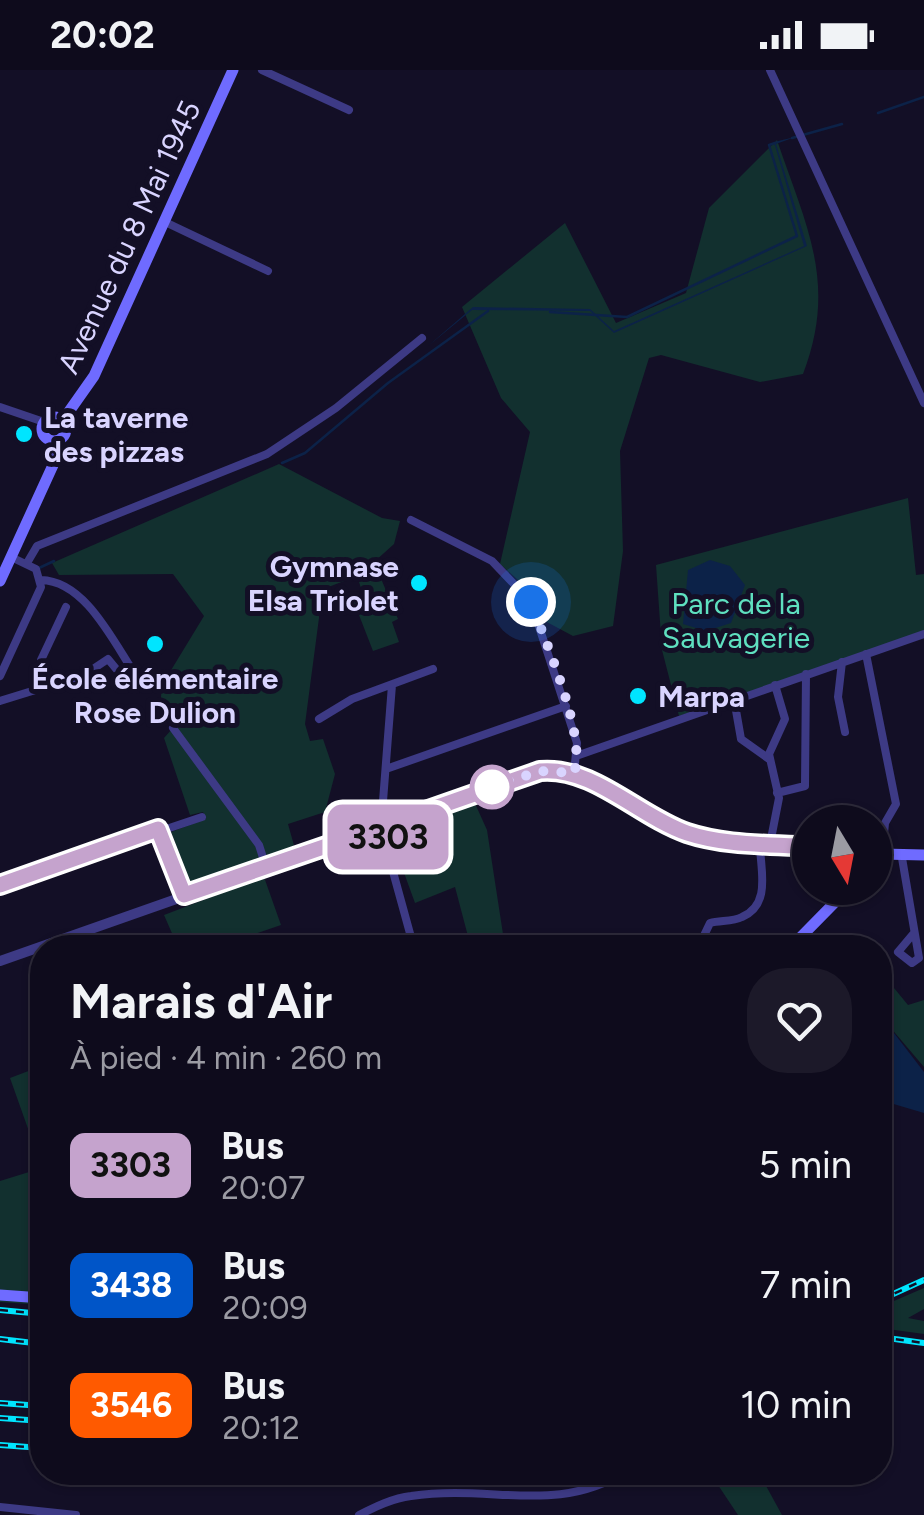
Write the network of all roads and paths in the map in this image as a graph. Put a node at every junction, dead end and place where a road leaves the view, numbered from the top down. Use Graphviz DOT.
graph roads {
  1 [pos="233,70"];
  2 [pos="262,70"];
  3 [pos="770,70"];
  4 [pos="349,110"];
  5 [pos="165,222"];
  6 [pos="268,271"];
  7 [pos="422,338"];
  8 [pos="924,403"];
  9 [pos="0,407"];
  10 [pos="63,420"];
  11 [pos="44,422"];
  12 [pos="54,442"];
  13 [pos="410,520"];
  14 [pos="11,557"];
  15 [pos="27,564"];
  16 [pos="0,580"];
  17 [pos="40,580"];
  18 [pos="66,607"];
  19 [pos="924,634"];
  20 [pos="866,654"];
  21 [pos="842,662"];
  22 [pos="433,669"];
  23 [pos="806,674"];
  24 [pos="0,676"];
  25 [pos="122,676"];
  26 [pos="139,680"];
  27 [pos="392,685"];
  28 [pos="775,685"];
  29 [pos="48,686"];
  30 [pos="734,699"];
  31 [pos="0,701"];
  32 [pos="566,706"];
  33 [pos="320,719"];
  34 [pos="173,728"];
  35 [pos="845,732"];
  36 [pos="579,755"];
  37 [pos="768,758"];
  38 [pos="386,768"];
  39 [pos="574,773"];
  40 [pos="777,793"];
  41 [pos="892,811"];
  42 [pos="382,814"];
  43 [pos="202,818"];
  44 [pos="394,824"];
  45 [pos="158,829"];
  46 [pos="370,831"];
  47 [pos="384,839"];
  48 [pos="765,844"];
  49 [pos="792,846"];
  50 [pos="924,855"];
  51 [pos="892,857"];
  52 [pos="902,858"];
  53 [pos="266,867"];
  54 [pos="0,885"];
  55 [pos="184,895"];
  56 [pos="832,905"];
  57 [pos="914,933"];
  58 [pos="72,935"];
  59 [pos="410,935"];
  60 [pos="704,935"];
  61 [pos="803,935"];
  62 [pos="30,950"];
  63 [pos="0,961"];
  64 [pos="0,1295"];
  65 [pos="30,1297"];
  66 [pos="609,1485"];
  67 [pos="586,1503"];
  68 [pos="0,1507"];
  69 [pos="508,1507"];
  70 [pos="76,1515"];
  71 [pos="359,1515"];
  1 -- 5 [label="main road, Avenue du 8 Mai 1945"];
  2 -- 4 [label="street"];
  3 -- 8 [label="street"];
  5 -- 6 [label="street"];
  5 -- 10 [label="main road, Avenue du 8 Mai 1945"];
  7 -- 15 [label="street"];
  9 -- 11 [label="street"];
  10 -- 11 [label="main road"];
  10 -- 12 [label="main road"];
  11 -- 12 [label="main road"];
  12 -- 14 [label="main road"];
  13 -- 32 [label="street"];
  14 -- 15 [label="street"];
  14 -- 16 [label="main road"];
  15 -- 17 [label="street"];
  17 -- 24 [label="street"];
  17 -- 26 [label="street"];
  18 -- 29 [label="street"];
  19 -- 20 [label="street"];
  20 -- 21 [label="street"];
  20 -- 41 [label="street"];
  21 -- 23 [label="street"];
  21 -- 35 [label="street"];
  22 -- 27 [label="street"];
  23 -- 28 [label="street"];
  23 -- 40 [label="street"];
  25 -- 29 [label="street"];
  27 -- 33 [label="street"];
  27 -- 38 [label="street"];
  28 -- 30 [label="street"];
  28 -- 37 [label="street"];
  29 -- 31 [label="street"];
  30 -- 36 [label="street"];
  30 -- 37 [label="street"];
  32 -- 36 [label="street"];
  32 -- 38 [label="street"];
  34 -- 53 [label="street"];
  36 -- 39 [label="street"];
  37 -- 40 [label="street"];
  38 -- 42 [label="street"];
  39 -- 44 [label="street"];
  39 -- 48 [label="street"];
  40 -- 48 [label="street"];
  42 -- 44 [label="street"];
  42 -- 46 [label="street"];
  43 -- 45 [label="street"];
  44 -- 47 [label="street"];
  45 -- 54 [label="street"];
  45 -- 55 [label="street"];
  46 -- 47 [label="street"];
  46 -- 53 [label="street"];
  47 -- 59 [label="street"];
  48 -- 49 [label="street"];
  48 -- 60 [label="street"];
  50 -- 52 [label="main road"];
  51 -- 52 [label="main road"];
  52 -- 57 [label="street"];
  53 -- 55 [label="street"];
  55 -- 58 [label="street"];
  56 -- 61 [label="main road"];
  62 -- 63 [label="street"];
  64 -- 65 [label="main road"];
  66 -- 67 [label="street"];
  68 -- 70 [label="street"];
  69 -- 71 [label="street"];
}
